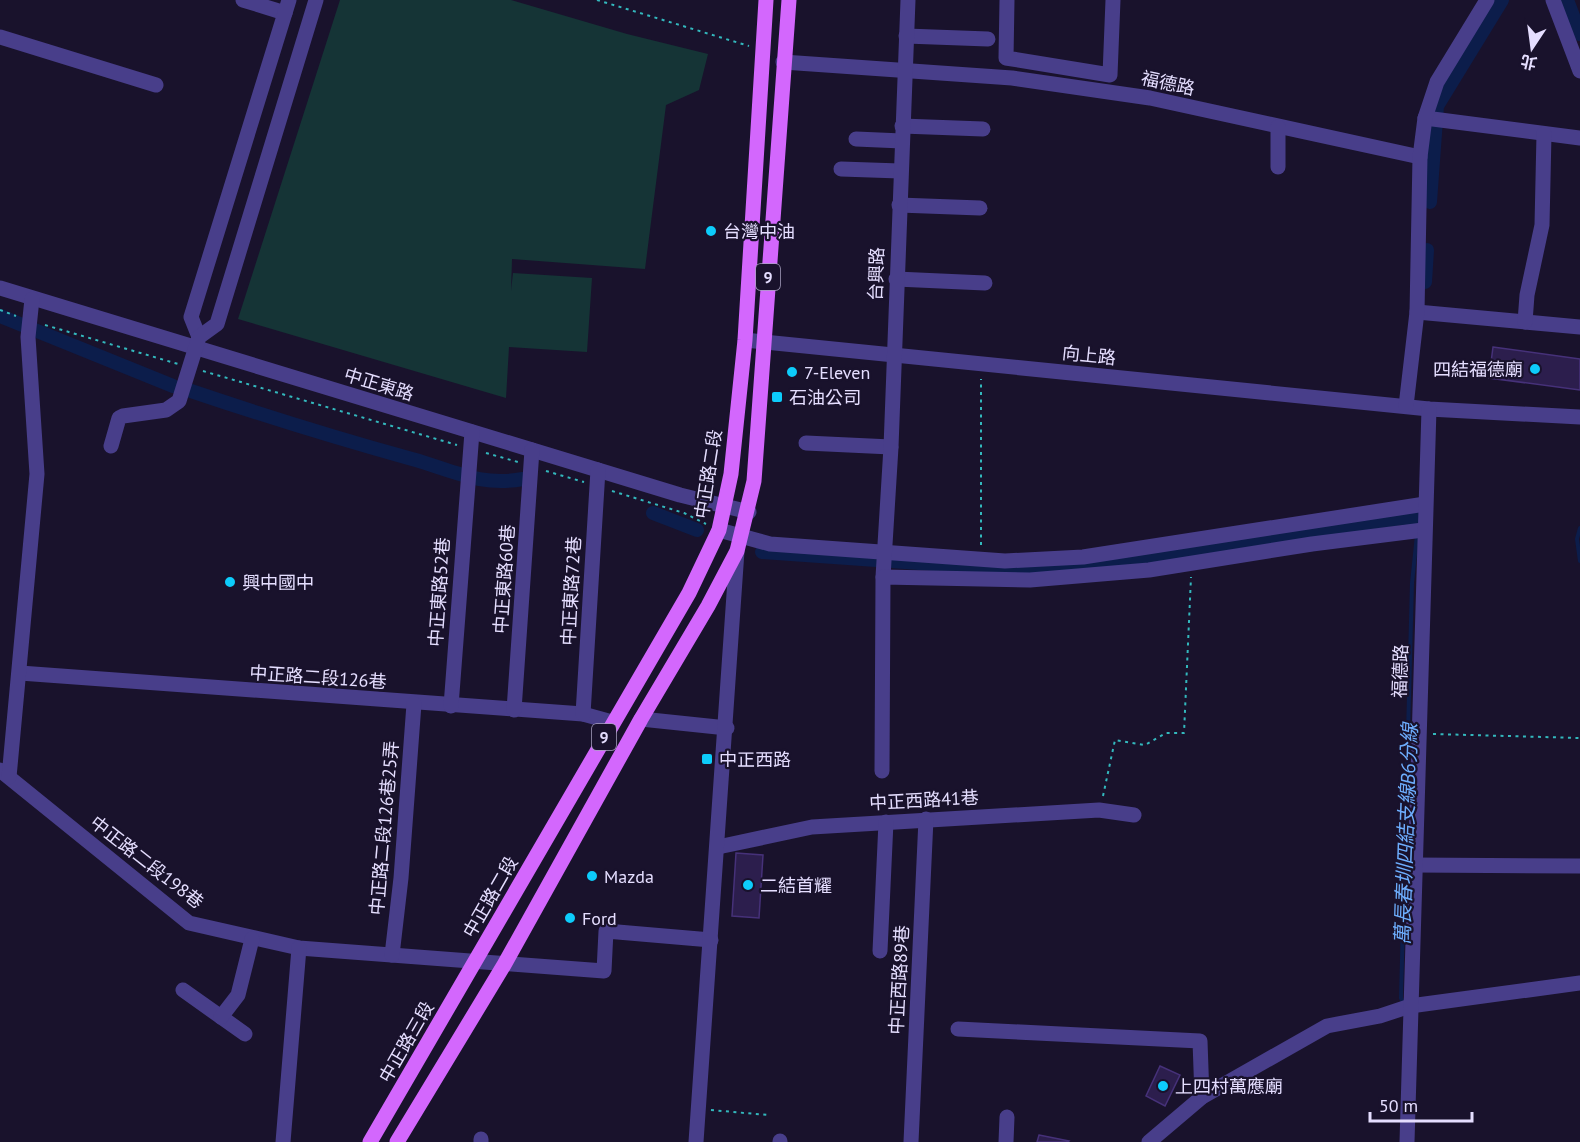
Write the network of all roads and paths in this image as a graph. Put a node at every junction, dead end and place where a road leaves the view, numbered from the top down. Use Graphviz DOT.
graph roads {
  1 [pos="243,0"];
  2 [pos="316,0"];
  3 [pos="597,0"];
  4 [pos="766,0"];
  5 [pos="789,0"];
  6 [pos="908,0"];
  7 [pos="1007,0"];
  8 [pos="1113,0"];
  9 [pos="1487,0"];
  10 [pos="1553,0"];
  11 [pos="287,6"];
  12 [pos="0,36"];
  13 [pos="906,36"];
  14 [pos="988,39"];
  15 [pos="762,50"];
  16 [pos="783,62"];
  17 [pos="905,70"];
  18 [pos="1580,71"];
  19 [pos="156,85"];
  20 [pos="1432,119"];
  21 [pos="1278,127"];
  22 [pos="983,129"];
  23 [pos="902,133"];
  24 [pos="1544,134"];
  25 [pos="1580,138"];
  26 [pos="856,139"];
  27 [pos="1420,157"];
  28 [pos="1278,167"];
  29 [pos="841,169"];
  30 [pos="900,171"];
  31 [pos="899,205"];
  32 [pos="980,208"];
  33 [pos="896,279"];
  34 [pos="985,283"];
  35 [pos="0,288"];
  36 [pos="32,299"];
  37 [pos="0,310"];
  38 [pos="1417,312"];
  39 [pos="1525,322"];
  40 [pos="29,327"];
  41 [pos="1580,327"];
  42 [pos="745,340"];
  43 [pos="763,342"];
  44 [pos="197,343"];
  45 [pos="893,356"];
  46 [pos="981,364"];
  47 [pos="189,367"];
  48 [pos="1406,406"];
  49 [pos="1429,409"];
  50 [pos="1580,417"];
  51 [pos="472,432"];
  52 [pos="806,443"];
  53 [pos="111,446"];
  54 [pos="891,447"];
  55 [pos="470,448"];
  56 [pos="532,450"];
  57 [pos="530,466"];
  58 [pos="598,470"];
  59 [pos="597,486"];
  60 [pos="1425,504"];
  61 [pos="725,508"];
  62 [pos="749,513"];
  63 [pos="719,530"];
  64 [pos="1424,530"];
  65 [pos="740,545"];
  66 [pos="883,550"];
  67 [pos="981,559"];
  68 [pos="1191,564"];
  69 [pos="883,577"];
  70 [pos="20,673"];
  71 [pos="414,704"];
  72 [pos="451,706"];
  73 [pos="514,710"];
  74 [pos="583,714"];
  75 [pos="641,720"];
  76 [pos="612,722"];
  77 [pos="727,728"];
  78 [pos="1418,734"];
  79 [pos="1580,738"];
  80 [pos="882,771"];
  81 [pos="5,773"];
  82 [pos="1099,810"];
  83 [pos="1134,815"];
  84 [pos="926,819"];
  85 [pos="886,822"];
  86 [pos="718,847"];
  87 [pos="1414,865"];
  88 [pos="1580,866"];
  89 [pos="252,939"];
  90 [pos="711,940"];
  91 [pos="298,948"];
  92 [pos="880,951"];
  93 [pos="392,955"];
  94 [pos="475,963"];
  95 [pos="504,964"];
  96 [pos="1580,983"];
  97 [pos="183,990"];
  98 [pos="1410,1006"];
  99 [pos="221,1017"];
  100 [pos="958,1029"];
  101 [pos="245,1034"];
  102 [pos="1202,1097"];
  103 [pos="699,1109"];
  104 [pos="768,1115"];
  105 [pos="1007,1116"];
  106 [pos="283,1142"];
  107 [pos="370,1142"];
  108 [pos="397,1142"];
  109 [pos="696,1142"];
  110 [pos="911,1142"];
  111 [pos="1006,1142"];
  112 [pos="1149,1142"];
  113 [pos="1407,1142"];
  1 -- 11 [label="street"];
  2 -- 44 [label="street"];
  3 -- 15 [label="path"];
  4 -- 15 [label="main road, 中正路二段 / 9"];
  5 -- 16 [label="main road, 9"];
  6 -- 13 [label="street, 台興路"];
  7 -- 8 [label="street"];
  9 -- 20 [label="street"];
  10 -- 18 [label="street"];
  11 -- 44 [label="street"];
  12 -- 19 [label="street"];
  13 -- 14 [label="street"];
  13 -- 17 [label="street, 台興路"];
  15 -- 42 [label="main road, 中正路二段 / 9"];
  16 -- 17 [label="street, 福德路"];
  16 -- 43 [label="main road, 9"];
  17 -- 21 [label="street, 福德路"];
  17 -- 23 [label="street, 台興路"];
  20 -- 24 [label="street"];
  20 -- 27 [label="street"];
  21 -- 27 [label="street, 福德路"];
  21 -- 28 [label="street"];
  22 -- 23 [label="street"];
  23 -- 26 [label="street"];
  23 -- 30 [label="street, 台興路"];
  24 -- 25 [label="street"];
  24 -- 39 [label="street"];
  27 -- 38 [label="street"];
  29 -- 30 [label="street"];
  30 -- 31 [label="street, 台興路"];
  31 -- 32 [label="street"];
  31 -- 33 [label="street, 台興路"];
  33 -- 34 [label="street"];
  33 -- 45 [label="street, 台興路"];
  35 -- 36 [label="street, 中正東路"];
  36 -- 40 [label="street"];
  36 -- 44 [label="street, 中正東路"];
  37 -- 40 [label="path, 中正東路"];
  38 -- 39 [label="street"];
  38 -- 48 [label="street"];
  39 -- 41 [label="street"];
  40 -- 47 [label="path, 中正東路"];
  40 -- 70 [label="street"];
  42 -- 43 [label="street, 向上路"];
  42 -- 61 [label="main road, 中正路二段 / 9"];
  43 -- 45 [label="street, 向上路"];
  43 -- 62 [label="main road, 9"];
  44 -- 47 [label="street"];
  44 -- 51 [label="street, 中正東路"];
  45 -- 46 [label="street, 向上路"];
  45 -- 54 [label="street, 台興路"];
  46 -- 48 [label="street, 向上路"];
  46 -- 67 [label="path"];
  47 -- 53 [label="street"];
  47 -- 55 [label="path, 中正東路"];
  48 -- 49 [label="street, 向上路"];
  49 -- 50 [label="street, 向上路"];
  49 -- 60 [label="street, 福德路"];
  51 -- 55 [label="street, 中正東路52巷"];
  51 -- 56 [label="street, 中正東路"];
  52 -- 54 [label="street"];
  54 -- 66 [label="street, 台興路"];
  55 -- 57 [label="path, 中正東路"];
  55 -- 72 [label="street, 中正東路52巷"];
  56 -- 57 [label="street, 中正東路60巷"];
  56 -- 58 [label="street, 中正東路"];
  57 -- 59 [label="path, 中正東路"];
  57 -- 73 [label="street, 中正東路60巷"];
  58 -- 59 [label="street, 中正東路72巷"];
  58 -- 61 [label="street, 中正東路"];
  59 -- 63 [label="path, 中正東路"];
  59 -- 74 [label="street, 中正東路72巷"];
  60 -- 64 [label="street, 福德路"];
  60 -- 67 [label="street"];
  61 -- 62 [label="street, 中正東路"];
  61 -- 63 [label="main road, 中正路二段 / 9"];
  62 -- 65 [label="main road, 9"];
  63 -- 65 [label="street"];
  63 -- 76 [label="main road, 中正路二段 / 9"];
  64 -- 68 [label="street"];
  64 -- 78 [label="street, 福德路"];
  65 -- 66 [label="street"];
  65 -- 75 [label="main road, 9"];
  65 -- 77 [label="street"];
  66 -- 67 [label="street"];
  66 -- 69 [label="street, 台興路"];
  68 -- 69 [label="street"];
  68 -- 82 [label="path"];
  69 -- 80 [label="street, 台興路"];
  70 -- 71 [label="street, 中正路二段126巷"];
  70 -- 81 [label="street"];
  71 -- 72 [label="street, 中正路二段126巷"];
  71 -- 93 [label="street, 中正路二段126巷25弄"];
  72 -- 73 [label="street, 中正路二段126巷"];
  73 -- 74 [label="street, 中正路二段126巷"];
  74 -- 76 [label="street, 中正路二段126巷"];
  75 -- 77 [label="street"];
  75 -- 95 [label="main road, 9"];
  76 -- 94 [label="main road, 中正路二段 / 9"];
  77 -- 86 [label="street"];
  78 -- 79 [label="path"];
  78 -- 87 [label="street, 福德路"];
  81 -- 89 [label="street, 中正路二段198巷"];
  82 -- 83 [label="street, 中正西路41巷"];
  82 -- 84 [label="street, 中正西路41巷"];
  84 -- 85 [label="street, 中正西路41巷"];
  84 -- 110 [label="street, 中正西路89巷"];
  85 -- 86 [label="street, 中正西路41巷"];
  85 -- 92 [label="street"];
  86 -- 90 [label="street"];
  87 -- 88 [label="street"];
  87 -- 98 [label="street, 福德路"];
  89 -- 91 [label="street, 中正路二段198巷"];
  89 -- 99 [label="street"];
  90 -- 95 [label="street, 中正路二段198巷"];
  90 -- 103 [label="street"];
  91 -- 93 [label="street, 中正路二段198巷"];
  91 -- 106 [label="street"];
  93 -- 94 [label="street, 中正路二段198巷"];
  94 -- 95 [label="street, 中正路二段198巷"];
  94 -- 107 [label="main road, 中正路三段 / 9"];
  95 -- 108 [label="main road, 9"];
  96 -- 98 [label="street"];
  97 -- 99 [label="street"];
  98 -- 102 [label="street"];
  98 -- 113 [label="street, 福德路"];
  99 -- 101 [label="street"];
  100 -- 102 [label="street"];
  102 -- 112 [label="street"];
  103 -- 104 [label="path"];
  103 -- 109 [label="street"];
  105 -- 111 [label="street"];
}
